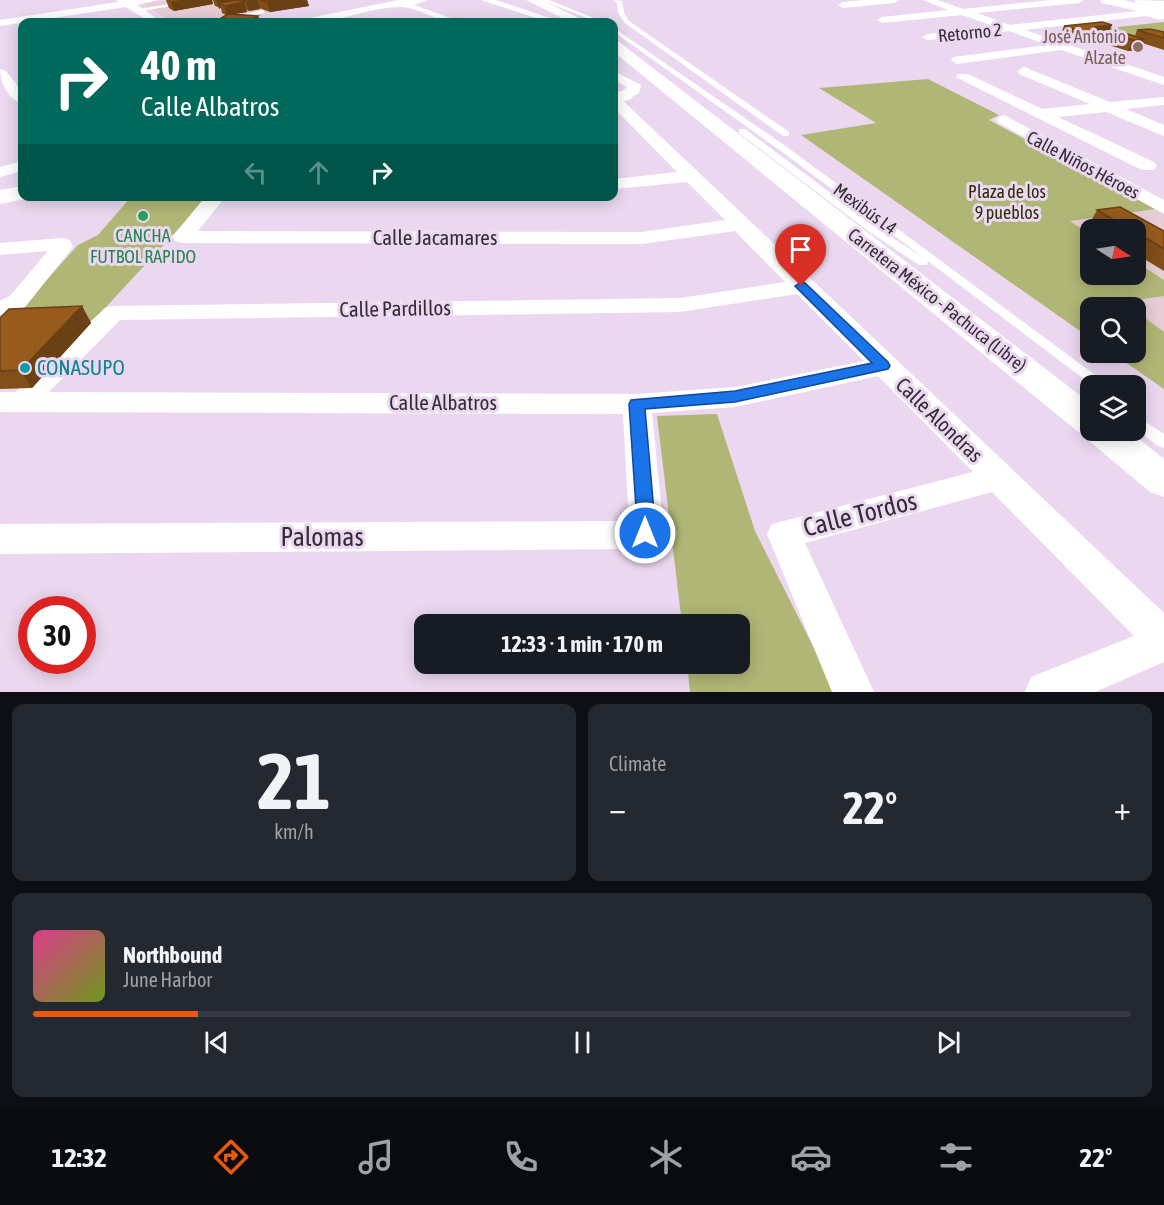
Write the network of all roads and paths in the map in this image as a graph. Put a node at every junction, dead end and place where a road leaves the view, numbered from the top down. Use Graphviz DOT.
graph roads {
  1 [pos="153,0"];
  2 [pos="202,0"];
  3 [pos="391,0"];
  4 [pos="422,0"];
  5 [pos="486,0"];
  6 [pos="532,0"];
  7 [pos="544,0"];
  8 [pos="549,0"];
  9 [pos="617,0"];
  10 [pos="830,0"];
  11 [pos="894,0"];
  12 [pos="928,0"];
  13 [pos="1079,0"];
  14 [pos="1140,0"];
  15 [pos="1101,1"];
  16 [pos="123,2"];
  17 [pos="402,4"];
  18 [pos="38,5"];
  19 [pos="843,5"];
  20 [pos="562,6"];
  21 [pos="319,8"];
  22 [pos="137,10"];
  23 [pos="856,10"];
  24 [pos="263,12"];
  25 [pos="963,12"];
  26 [pos="1163,12"];
  27 [pos="868,15"];
  28 [pos="339,16"];
  29 [pos="53,18"];
  30 [pos="58,18"];
  31 [pos="150,18"];
  32 [pos="229,18"];
  33 [pos="327,18"];
  34 [pos="345,18"];
  35 [pos="446,18"];
  36 [pos="544,18"];
  37 [pos="571,18"];
  38 [pos="581,18"];
  39 [pos="591,18"];
  40 [pos="882,20"];
  41 [pos="18,22"];
  42 [pos="0,23"];
  43 [pos="899,26"];
  44 [pos="1012,28"];
  45 [pos="619,41"];
  46 [pos="944,43"];
  47 [pos="1066,46"];
  48 [pos="957,60"];
  49 [pos="1080,65"];
  50 [pos="1155,65"];
  51 [pos="1127,68"];
  52 [pos="1023,71"];
  53 [pos="18,75"];
  54 [pos="1,77"];
  55 [pos="963,77"];
  56 [pos="1122,81"];
  57 [pos="1164,81"];
  58 [pos="618,88"];
  59 [pos="1143,89"];
  60 [pos="18,95"];
  61 [pos="1164,99"];
  62 [pos="1108,107"];
  63 [pos="1042,114"];
  64 [pos="1164,131"];
  65 [pos="786,134"];
  66 [pos="1148,166"];
  67 [pos="18,167"];
  68 [pos="0,172"];
  69 [pos="692,176"];
  70 [pos="618,184"];
  71 [pos="18,186"];
  72 [pos="0,188"];
  73 [pos="18,194"];
  74 [pos="0,197"];
  75 [pos="213,201"];
  76 [pos="1164,208"];
  77 [pos="742,224"];
  78 [pos="0,249"];
  79 [pos="801,286"];
  80 [pos="0,308"];
  81 [pos="883,366"];
  82 [pos="1088,375"];
  83 [pos="1080,379"];
  84 [pos="12,402"];
  85 [pos="637,404"];
  86 [pos="1080,414"];
  87 [pos="1146,418"];
  88 [pos="1146,428"];
  89 [pos="1164,431"];
  90 [pos="1115,441"];
  91 [pos="1164,442"];
  92 [pos="999,478"];
  93 [pos="1164,481"];
  94 [pos="0,539"];
  95 [pos="1164,641"];
  96 [pos="853,692"];
  97 [pos="1046,692"];
  1 -- 16 [label="street"];
  2 -- 22 [label="lane"];
  3 -- 17 [label="street"];
  4 -- 17 [label="street"];
  5 -- 36 [label="street"];
  6 -- 37 [label="main road"];
  7 -- 20 [label="lane"];
  8 -- 20 [label="main road"];
  9 -- 65 [label="lane"];
  10 -- 19 [label="street"];
  11 -- 19 [label="street"];
  12 -- 25 [label="street"];
  13 -- 25 [label="street"];
  14 -- 26 [label="main road"];
  15 -- 26 [label="main road"];
  16 -- 22 [label="street"];
  16 -- 30 [label="street"];
  17 -- 28 [label="street"];
  17 -- 35 [label="street"];
  18 -- 29 [label="street"];
  19 -- 23 [label="street"];
  20 -- 38 [label="main road"];
  20 -- 39 [label="lane"];
  21 -- 28 [label="street"];
  22 -- 31 [label="street"];
  24 -- 32 [label="lane"];
  25 -- 40 [label="street"];
  25 -- 44 [label="street"];
  26 -- 44 [label="street, Retorno 2"];
  27 -- 40 [label="street"];
  28 -- 33 [label="street"];
  28 -- 34 [label="street"];
  40 -- 43 [label="street"];
  41 -- 42 [label="street"];
  44 -- 46 [label="street, Retorno 2"];
  44 -- 47 [label="street"];
  45 -- 82 [label="lane, Mexibús L4"];
  45 -- 83 [label="lane, Mexibús L4"];
  45 -- 86 [label="main road, Carretera México - Pachuca (Libre)"];
  47 -- 48 [label="street"];
  47 -- 51 [label="street"];
  49 -- 56 [label="street"];
  50 -- 51 [label="street"];
  51 -- 57 [label="street"];
  52 -- 62 [label="street"];
  53 -- 54 [label="street"];
  54 -- 60 [label="street"];
  55 -- 63 [label="street"];
  58 -- 69 [label="street, Calle Alondras"];
  59 -- 61 [label="street"];
  61 -- 62 [label="street"];
  62 -- 63 [label="street"];
  62 -- 64 [label="street"];
  63 -- 66 [label="street"];
  63 -- 76 [label="street, Calle Niños Héroes"];
  67 -- 68 [label="street"];
  69 -- 70 [label="street"];
  69 -- 77 [label="street, Calle Alondras"];
  71 -- 72 [label="main road"];
  73 -- 74 [label="main road"];
  75 -- 77 [label="street, Calle Jacamares"];
  77 -- 79 [label="street, Calle Alondras"];
  78 -- 80 [label="street"];
  79 -- 81 [label="street, Calle Alondras"];
  79 -- 84 [label="street, Calle Pardillos"];
  81 -- 85 [label="street, Calle Albatros"];
  81 -- 92 [label="street, Calle Alondras"];
  84 -- 85 [label="street, Calle Albatros"];
  85 -- 94 [label="street, Palomas"];
  87 -- 89 [label="lane"];
  88 -- 91 [label="lane"];
  90 -- 93 [label="main road"];
  92 -- 95 [label="street, Calle Alondras"];
  92 -- 96 [label="street, Calle Tordos"];
  95 -- 97 [label="street"];
}
